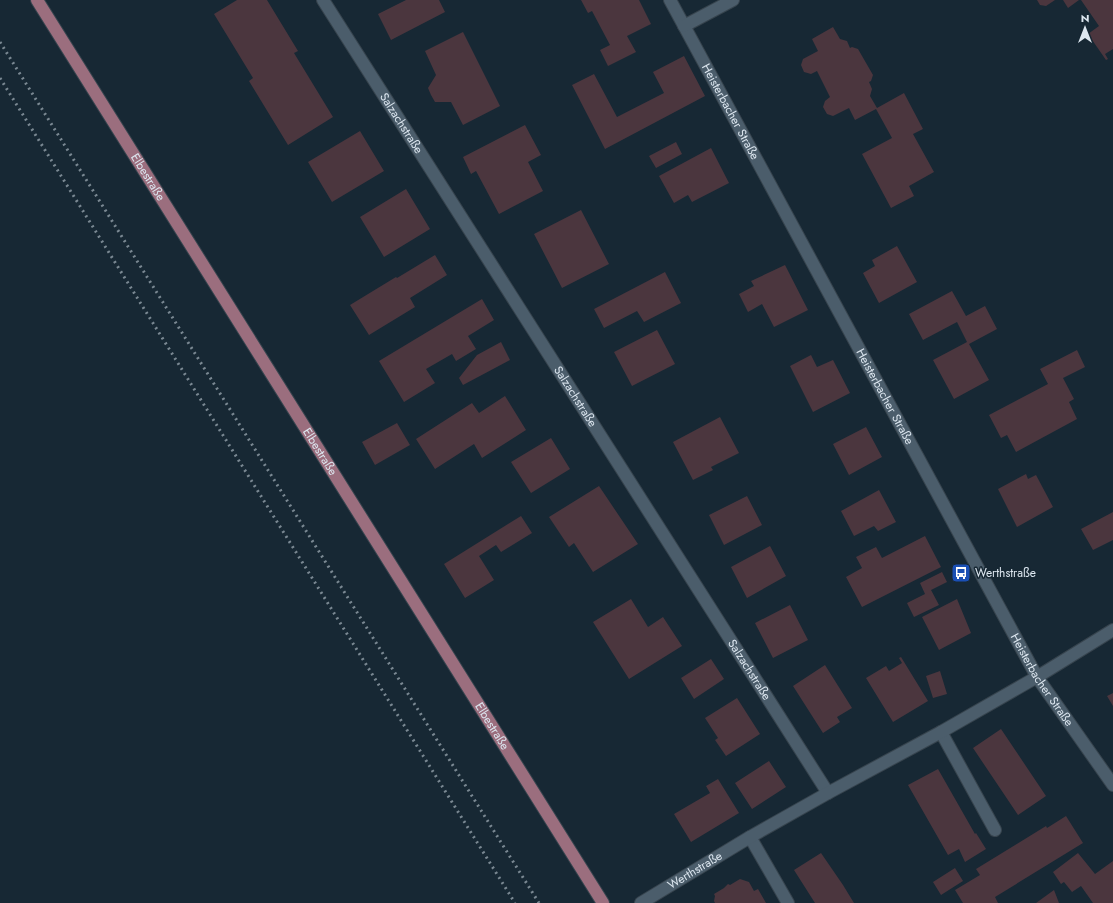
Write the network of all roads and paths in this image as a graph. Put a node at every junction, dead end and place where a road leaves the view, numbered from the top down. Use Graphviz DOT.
graph roads {
  1 [pos="37,0"];
  2 [pos="323,0"];
  3 [pos="670,0"];
  4 [pos="733,0"];
  5 [pos="684,26"];
  6 [pos="1113,630"];
  7 [pos="1037,677"];
  8 [pos="941,732"];
  9 [pos="1113,785"];
  10 [pos="828,793"];
  11 [pos="995,830"];
  12 [pos="750,838"];
  13 [pos="603,903"];
  14 [pos="641,903"];
  15 [pos="788,903"];
  1 -- 13 [label="main road, Elbestraße"];
  2 -- 10 [label="street, Salzachstraße"];
  3 -- 5 [label="street, Heisterbacher Straße"];
  4 -- 5 [label="street"];
  5 -- 7 [label="street, Heisterbacher Straße"];
  6 -- 7 [label="street, Werthstraße"];
  7 -- 8 [label="street, Werthstraße"];
  7 -- 9 [label="street, Heisterbacher Straße"];
  8 -- 10 [label="street, Werthstraße"];
  8 -- 11 [label="street"];
  10 -- 12 [label="street, Werthstraße"];
  12 -- 14 [label="street, Werthstraße"];
  12 -- 15 [label="street"];
}
